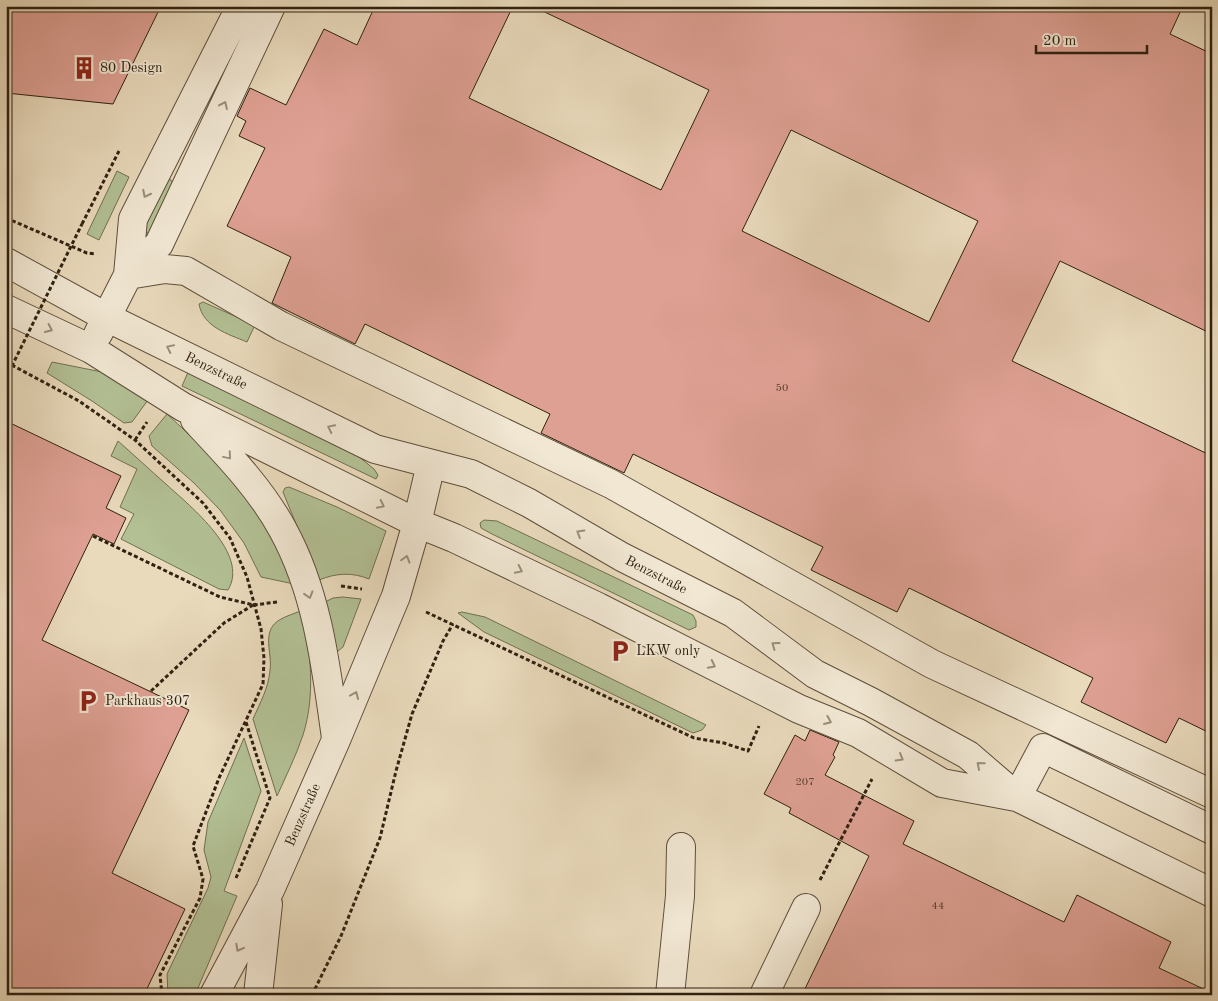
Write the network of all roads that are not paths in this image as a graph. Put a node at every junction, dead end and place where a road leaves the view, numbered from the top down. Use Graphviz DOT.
graph roads {
  1 [pos="241,6"];
  2 [pos="271,6"];
  3 [pos="160,166"];
  4 [pos="190,177"];
  5 [pos="6,262"];
  6 [pos="128,274"];
  7 [pos="6,309"];
  8 [pos="106,318"];
  9 [pos="91,348"];
  10 [pos="183,407"];
  11 [pos="432,464"];
  12 [pos="417,523"];
  13 [pos="336,740"];
  14 [pos="1212,794"];
  15 [pos="1017,797"];
  16 [pos="1212,830"];
  17 [pos="681,847"];
  18 [pos="270,890"];
  19 [pos="1212,893"];
  20 [pos="806,908"];
  21 [pos="214,995"];
  22 [pos="258,995"];
  23 [pos="670,995"];
  24 [pos="764,995"];
  1 -- 3 [label="street"];
  4 -- 2 [label="street, one-way"];
  3 -- 4 [label="street"];
  3 -- 6 [label="street, one-way"];
  4 -- 6 [label="street"];
  5 -- 8 [label="street, Benzstraße"];
  6 -- 8 [label="street"];
  6 -- 14 [label="street"];
  7 -- 9 [label="street, one-way"];
  8 -- 9 [label="street"];
  11 -- 8 [label="street, Benzstraße, one-way"];
  9 -- 10 [label="street"];
  10 -- 12 [label="street, one-way"];
  10 -- 13 [label="street, one-way"];
  11 -- 12 [label="street, Benzstraße"];
  15 -- 11 [label="street, Benzstraße, one-way"];
  13 -- 12 [label="street, Benzstraße, one-way"];
  12 -- 15 [label="street, one-way"];
  13 -- 18 [label="street, Benzstraße"];
  15 -- 16 [label="street"];
  15 -- 19 [label="street"];
  17 -- 23 [label="street"];
  18 -- 21 [label="street, Benzstraße, one-way"];
  18 -- 22 [label="street, Benzstraße"];
  20 -- 24 [label="street"];
}
